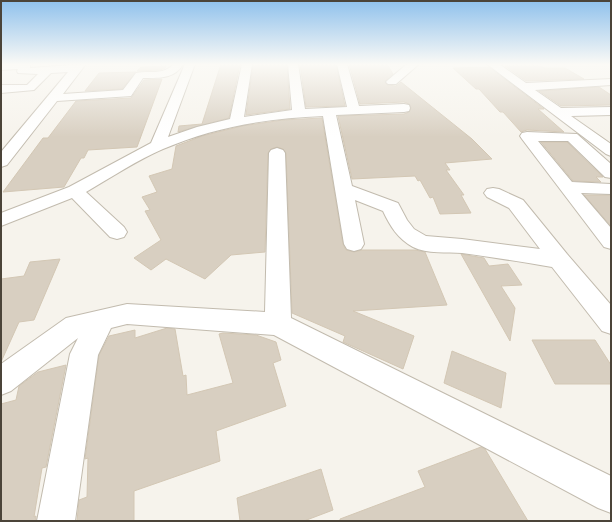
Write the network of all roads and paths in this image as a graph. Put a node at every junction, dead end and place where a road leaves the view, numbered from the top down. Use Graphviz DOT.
graph roads {
  1 [pos="20,88"];
  2 [pos="62,88"];
  3 [pos="130,88"];
  4 [pos="180,88"];
  5 [pos="243,88"];
  6 [pos="296,88"];
  7 [pos="348,88"];
  8 [pos="525,88"];
  9 [pos="1,89"];
  10 [pos="53,98"];
  11 [pos="404,108"];
  12 [pos="329,111"];
  13 [pos="354,111"];
  14 [pos="611,111"];
  15 [pos="559,112"];
  16 [pos="299,113"];
  17 [pos="236,122"];
  18 [pos="1,140"];
  19 [pos="19,140"];
  20 [pos="157,146"];
  21 [pos="610,150"];
  22 [pos="277,153"];
  23 [pos="1,162"];
  24 [pos="611,173"];
  25 [pos="567,187"];
  26 [pos="343,189"];
  27 [pos="611,189"];
  28 [pos="75,191"];
  29 [pos="493,194"];
  30 [pos="1,220"];
  31 [pos="117,232"];
  32 [pos="611,242"];
  33 [pos="354,244"];
  34 [pos="559,260"];
  35 [pos="102,320"];
  36 [pos="611,323"];
  37 [pos="278,324"];
  38 [pos="1,381"];
  39 [pos="611,495"];
  40 [pos="56,521"];
  1 -- 9 [label="street"];
  2 -- 10 [label="street"];
  3 -- 10 [label="street"];
  4 -- 20 [label="street"];
  5 -- 17 [label="street"];
  6 -- 16 [label="street"];
  7 -- 13 [label="street"];
  8 -- 15 [label="street"];
  10 -- 19 [label="street"];
  11 -- 13 [label="street"];
  12 -- 13 [label="street"];
  12 -- 16 [label="street"];
  12 -- 26 [label="street"];
  14 -- 15 [label="street"];
  15 -- 21 [label="street"];
  16 -- 17 [label="street"];
  17 -- 20 [label="street"];
  18 -- 19 [label="street"];
  19 -- 23 [label="street"];
  20 -- 28 [label="street"];
  22 -- 37 [label="street"];
  24 -- 25 [label="street"];
  25 -- 27 [label="street"];
  25 -- 32 [label="street"];
  26 -- 33 [label="street"];
  26 -- 34 [label="street"];
  28 -- 30 [label="street"];
  28 -- 31 [label="street"];
  29 -- 34 [label="street"];
  34 -- 36 [label="street"];
  35 -- 37 [label="street"];
  35 -- 38 [label="street"];
  35 -- 40 [label="street"];
  37 -- 39 [label="street"];
}
